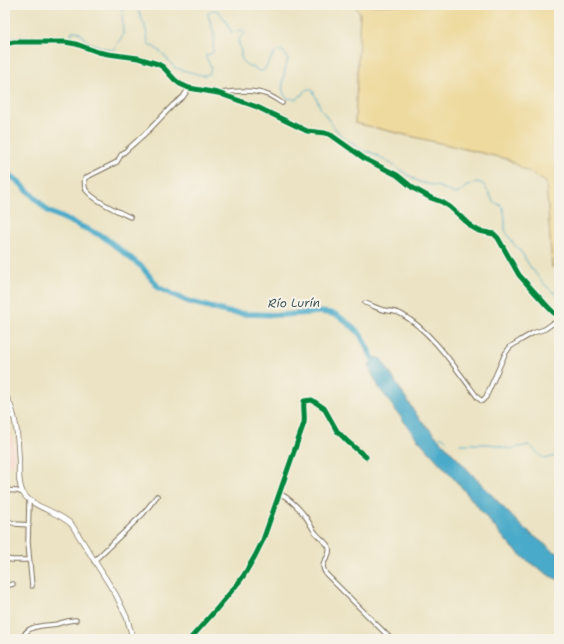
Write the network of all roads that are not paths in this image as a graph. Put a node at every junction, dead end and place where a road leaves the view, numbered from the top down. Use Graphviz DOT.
graph roads {
  1 [pos="5,44"];
  2 [pos="189,88"];
  3 [pos="218,93"];
  4 [pos="282,103"];
  5 [pos="130,217"];
  6 [pos="365,303"];
  7 [pos="559,315"];
  8 [pos="559,322"];
  9 [pos="5,394"];
  10 [pos="14,416"];
  11 [pos="5,418"];
  12 [pos="366,457"];
  13 [pos="5,491"];
  14 [pos="23,493"];
  15 [pos="279,493"];
  16 [pos="157,496"];
  17 [pos="29,501"];
  18 [pos="5,520"];
  19 [pos="29,525"];
  20 [pos="5,558"];
  21 [pos="29,560"];
  22 [pos="94,561"];
  23 [pos="13,584"];
  24 [pos="5,585"];
  25 [pos="32,586"];
  26 [pos="76,620"];
  27 [pos="23,639"];
  28 [pos="133,639"];
  29 [pos="190,639"];
  30 [pos="391,639"];
  1 -- 2 [label="street"];
  2 -- 3 [label="street"];
  2 -- 5 [label="street"];
  3 -- 4 [label="street"];
  3 -- 7 [label="street"];
  6 -- 8 [label="street"];
  9 -- 10 [label="main road"];
  10 -- 11 [label="street"];
  10 -- 14 [label="main road"];
  12 -- 15 [label="street"];
  13 -- 14 [label="street"];
  14 -- 17 [label="main road"];
  15 -- 29 [label="street"];
  15 -- 30 [label="street"];
  16 -- 22 [label="street"];
  17 -- 19 [label="street"];
  17 -- 22 [label="main road"];
  18 -- 19 [label="street"];
  19 -- 21 [label="street"];
  20 -- 21 [label="street"];
  21 -- 25 [label="street"];
  22 -- 28 [label="main road"];
  23 -- 24 [label="street"];
  26 -- 27 [label="street"];
}
